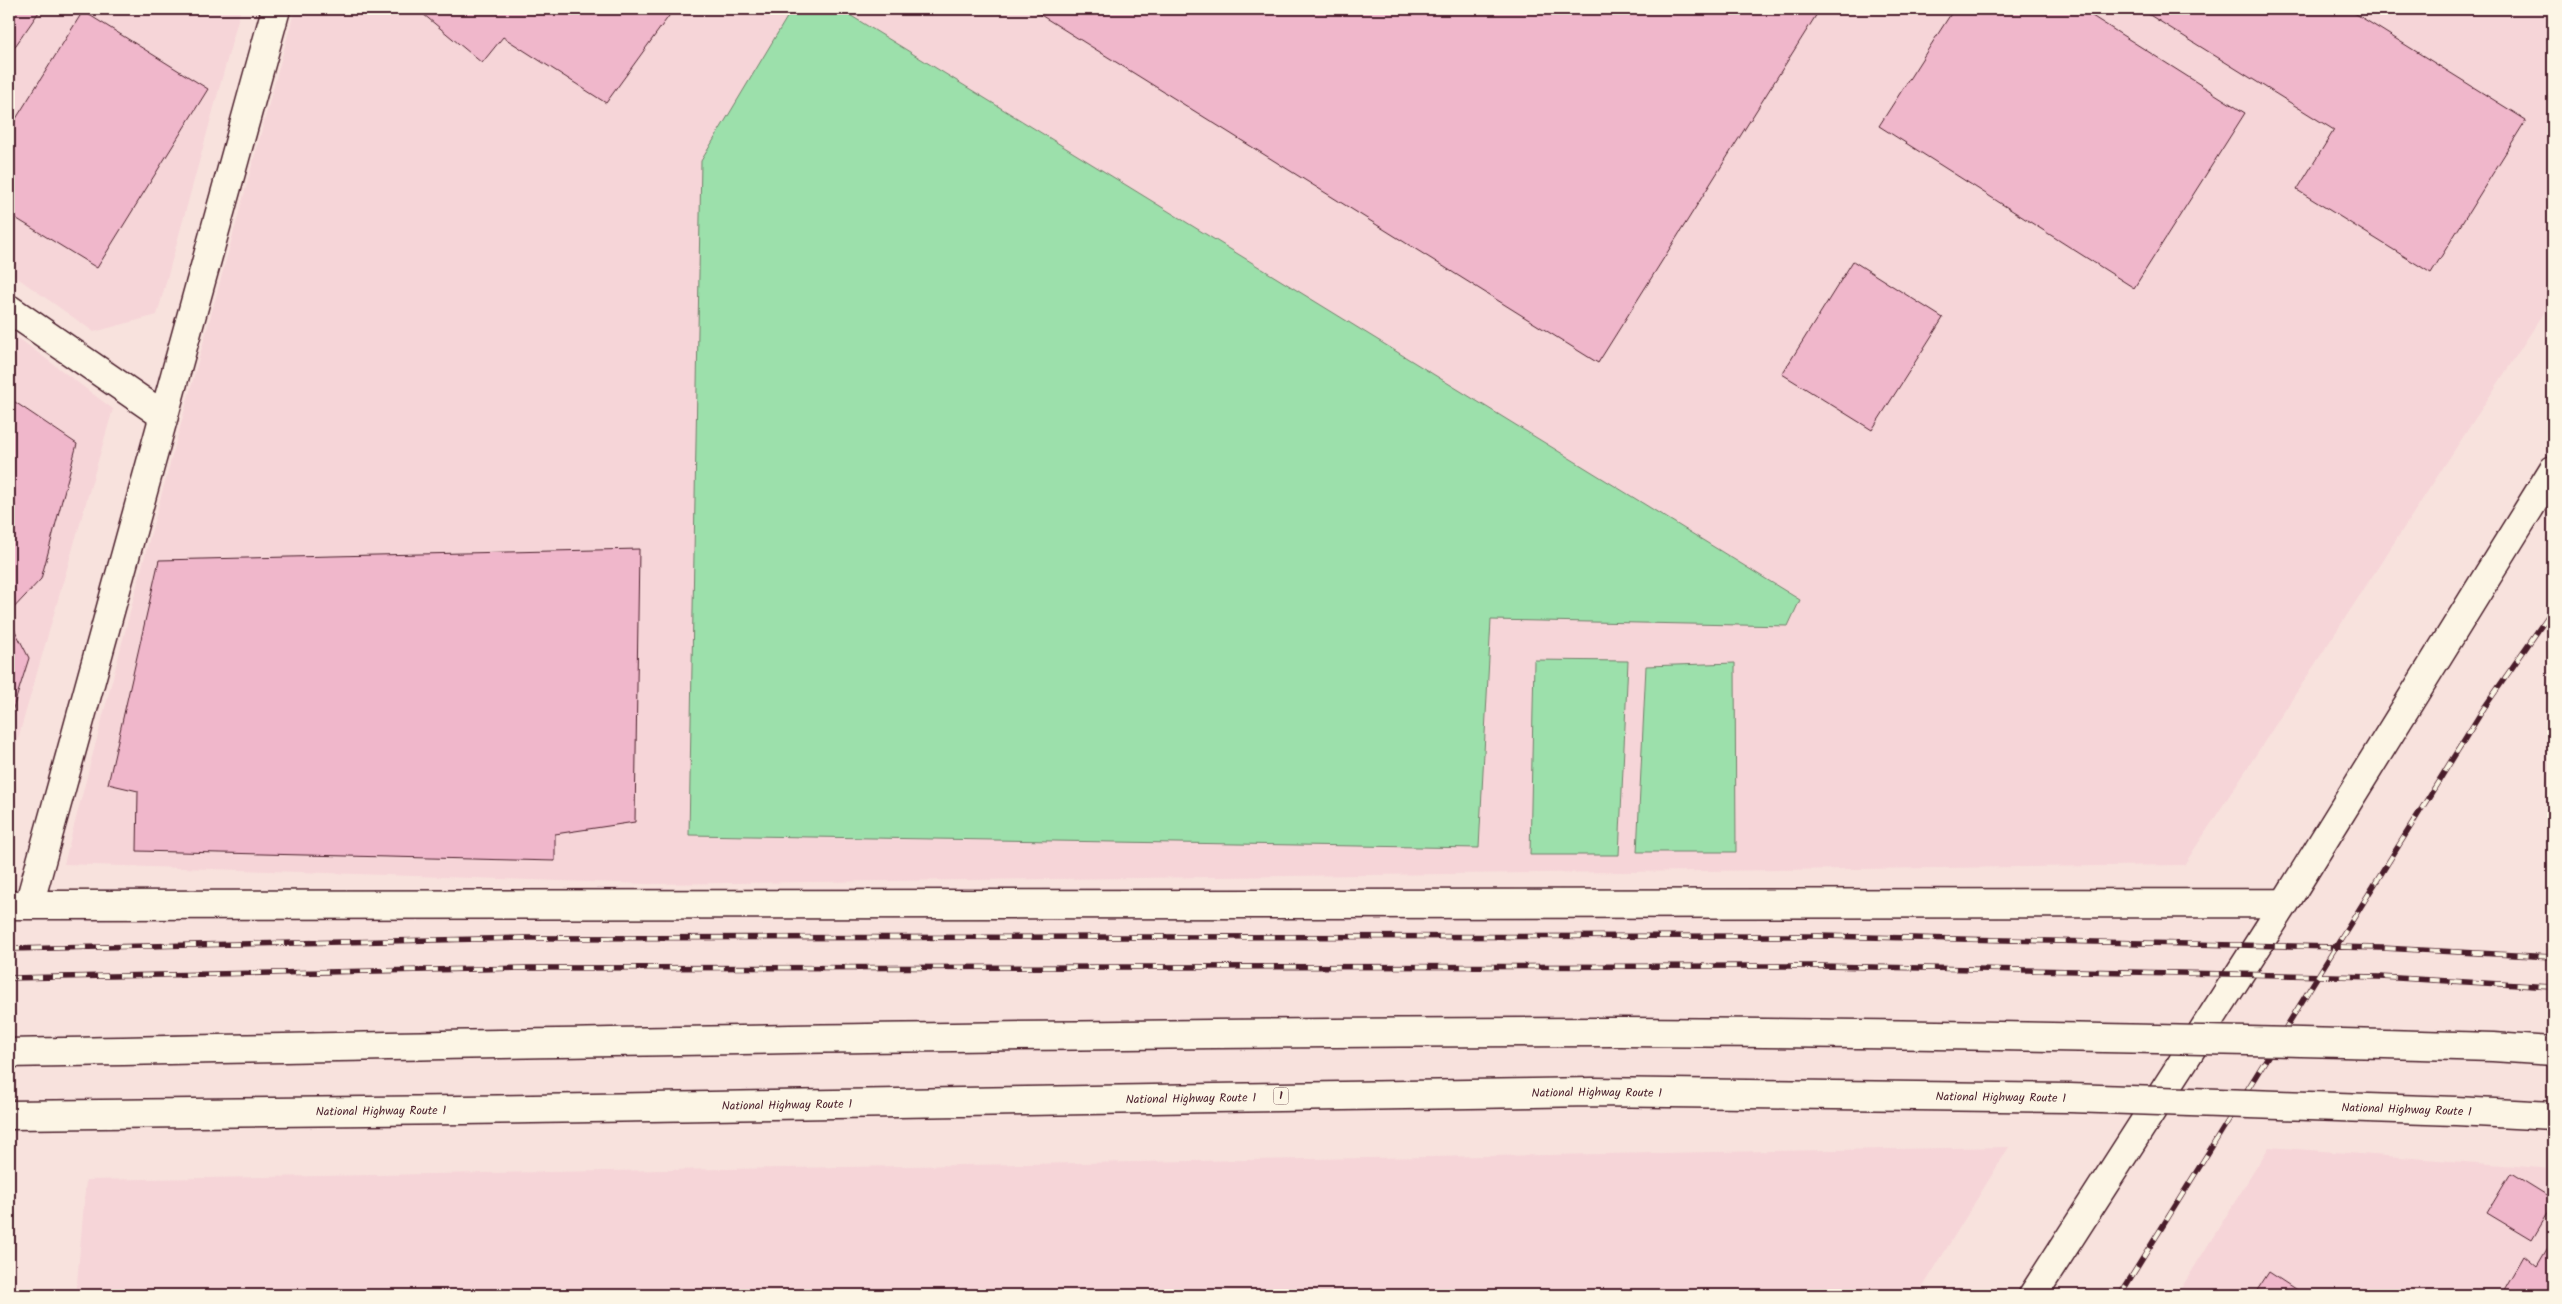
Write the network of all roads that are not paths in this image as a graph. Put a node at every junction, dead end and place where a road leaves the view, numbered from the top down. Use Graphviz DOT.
graph roads {
  1 [pos="276,9"];
  2 [pos="9,309"];
  3 [pos="164,416"];
  4 [pos="2553,470"];
  5 [pos="2285,903"];
  6 [pos="19,905"];
  7 [pos="2553,1051"];
  8 [pos="9,1053"];
  9 [pos="9,1115"];
  10 [pos="2553,1116"];
  11 [pos="2033,1295"];
  1 -- 3 [label="main road"];
  2 -- 3 [label="main road"];
  3 -- 6 [label="main road"];
  4 -- 5 [label="main road"];
  5 -- 6 [label="main road"];
  5 -- 11 [label="main road"];
  7 -- 8 [label="main road, bridge"];
  9 -- 10 [label="main road, National Highway Route 1 / 1, bridge"];
}
